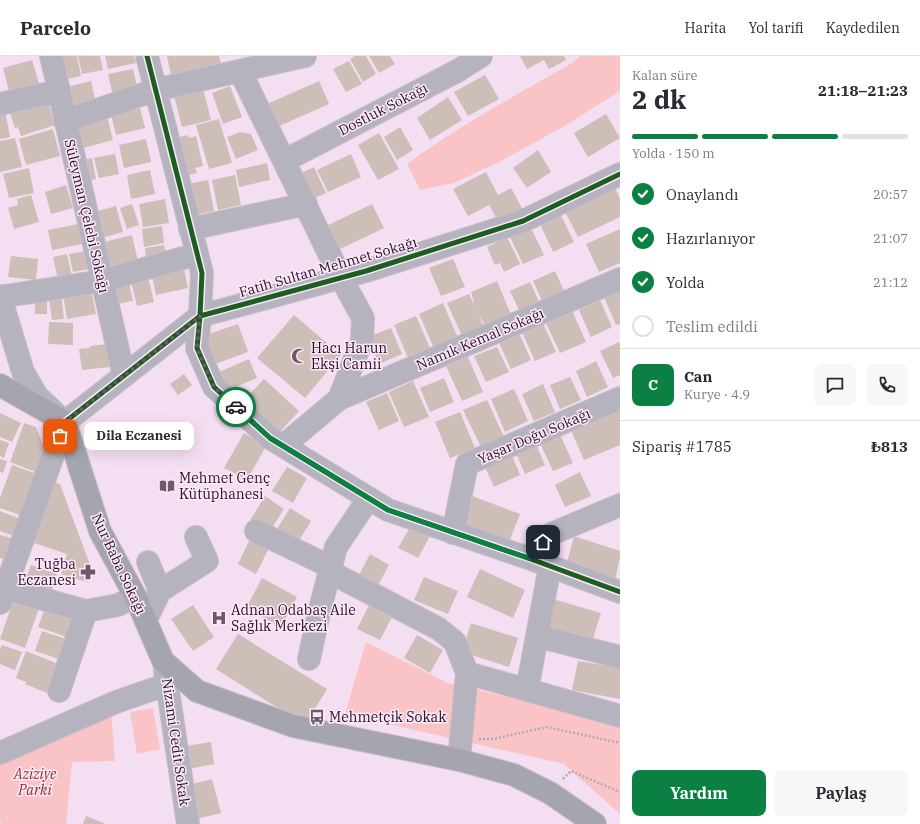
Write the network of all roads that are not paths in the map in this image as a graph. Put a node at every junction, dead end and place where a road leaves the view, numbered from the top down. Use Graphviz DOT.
graph roads {
  1 [pos="51,56"];
  2 [pos="147,56"];
  3 [pos="305,56"];
  4 [pos="481,56"];
  5 [pos="240,71"];
  6 [pos="156,90"];
  7 [pos="59,91"];
  8 [pos="0,104"];
  9 [pos="65,121"];
  10 [pos="284,161"];
  11 [pos="620,174"];
  12 [pos="306,204"];
  13 [pos="190,229"];
  14 [pos="197,254"];
  15 [pos="341,278"];
  16 [pos="620,279"];
  17 [pos="102,281"];
  18 [pos="0,296"];
  19 [pos="200,316"];
  20 [pos="124,376"];
  21 [pos="0,385"];
  22 [pos="620,398"];
  23 [pos="339,399"];
  24 [pos="65,422"];
  25 [pos="284,446"];
  26 [pos="369,498"];
  27 [pos="620,505"];
  28 [pos="256,531"];
  29 [pos="453,532"];
  30 [pos="196,537"];
  31 [pos="528,558"];
  32 [pos="148,562"];
  33 [pos="550,566"];
  34 [pos="331,569"];
  35 [pos="160,591"];
  36 [pos="620,592"];
  37 [pos="2,593"];
  38 [pos="135,596"];
  39 [pos="86,611"];
  40 [pos="146,620"];
  41 [pos="537,636"];
  42 [pos="620,657"];
  43 [pos="309,659"];
  44 [pos="164,661"];
  45 [pos="467,673"];
  46 [pos="168,684"];
  47 [pos="527,690"];
  48 [pos="59,691"];
  49 [pos="620,716"];
  50 [pos="460,750"];
  51 [pos="0,753"];
  52 [pos="188,824"];
  53 [pos="595,824"];
  1 -- 7 [label="street, Süleyman Çelebi Sokağı"];
  2 -- 6 [label="street"];
  3 -- 5 [label="street"];
  4 -- 10 [label="street, Dostluk Sokağı"];
  5 -- 6 [label="street"];
  5 -- 10 [label="street"];
  6 -- 9 [label="street"];
  6 -- 13 [label="street"];
  7 -- 8 [label="street"];
  7 -- 9 [label="street, Süleyman Çelebi Sokağı"];
  9 -- 17 [label="street, Süleyman Çelebi Sokağı"];
  10 -- 12 [label="street"];
  11 -- 15 [label="street, Fatih Sultan Mehmet Sokağı"];
  12 -- 13 [label="street"];
  12 -- 15 [label="street"];
  13 -- 14 [label="street"];
  14 -- 17 [label="street"];
  14 -- 19 [label="street"];
  15 -- 19 [label="street, Fatih Sultan Mehmet Sokağı"];
  15 -- 23 [label="street"];
  16 -- 23 [label="street, Namık Kemal Sokağı"];
  17 -- 18 [label="street"];
  17 -- 20 [label="street, Süleyman Çelebi Sokağı"];
  18 -- 24 [label="street"];
  19 -- 20 [label="street, Fatih Sultan Mehmet Sokağı"];
  19 -- 25 [label="street"];
  20 -- 24 [label="street, Fatih Sultan Mehmet Sokağı"];
  21 -- 24 [label="main road"];
  22 -- 29 [label="street, Yaşar Doğu Sokağı"];
  23 -- 25 [label="street"];
  24 -- 37 [label="street"];
  24 -- 38 [label="main road, Nur Baba Sokağı"];
  25 -- 26 [label="street"];
  26 -- 29 [label="street"];
  26 -- 34 [label="street"];
  27 -- 31 [label="street"];
  28 -- 34 [label="street"];
  29 -- 31 [label="street"];
  30 -- 35 [label="street"];
  31 -- 33 [label="street"];
  32 -- 35 [label="street"];
  33 -- 36 [label="street"];
  33 -- 41 [label="street"];
  34 -- 43 [label="street"];
  34 -- 45 [label="street"];
  35 -- 40 [label="street"];
  37 -- 39 [label="street"];
  38 -- 39 [label="street"];
  38 -- 40 [label="main road, Nur Baba Sokağı"];
  39 -- 48 [label="street"];
  40 -- 44 [label="main road, Nur Baba Sokağı"];
  41 -- 42 [label="street"];
  41 -- 47 [label="street"];
  44 -- 46 [label="street, Nizami Cedit Sokak"];
  44 -- 50 [label="main road"];
  45 -- 47 [label="street"];
  45 -- 50 [label="street"];
  46 -- 51 [label="street"];
  46 -- 52 [label="street, Nizami Cedit Sokak"];
  47 -- 49 [label="street"];
  50 -- 53 [label="main road"];
}
